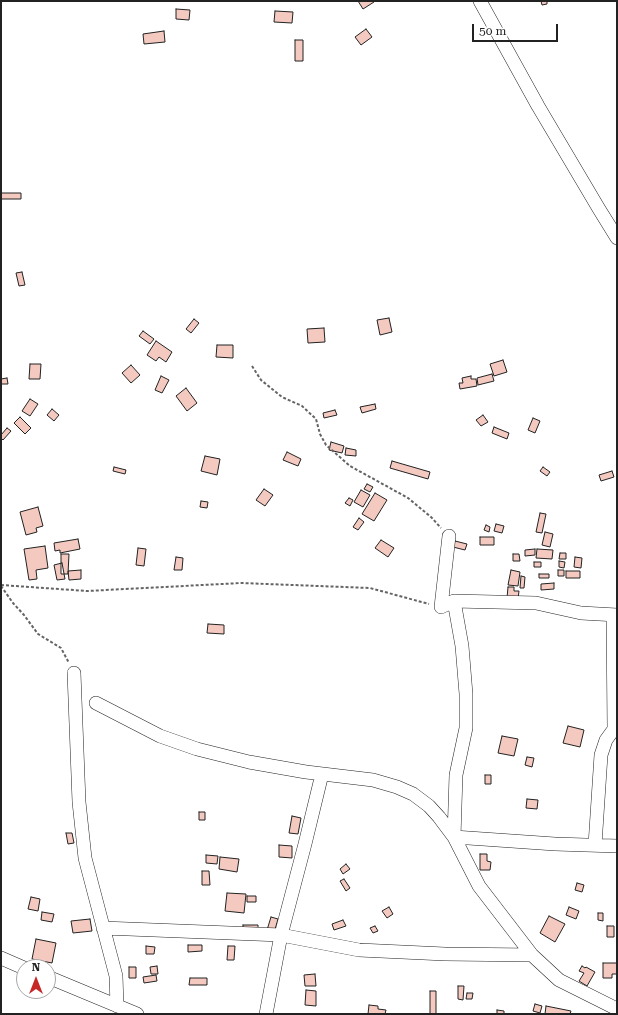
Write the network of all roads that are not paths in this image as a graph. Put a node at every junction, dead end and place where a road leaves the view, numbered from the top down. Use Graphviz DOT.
graph roads {
  1 [pos="480,1"];
  2 [pos="617,238"];
  3 [pos="449,536"];
  4 [pos="454,601"];
  5 [pos="615,615"];
  6 [pos="74,673"];
  7 [pos="96,703"];
  8 [pos="616,729"];
  9 [pos="322,774"];
  10 [pos="454,837"];
  11 [pos="595,845"];
  12 [pos="617,846"];
  13 [pos="103,928"];
  14 [pos="281,935"];
  15 [pos="532,955"];
  16 [pos="1,958"];
  17 [pos="16,965"];
  18 [pos="56,980"];
  19 [pos="117,1006"];
  20 [pos="617,1009"];
  21 [pos="137,1014"];
  22 [pos="266,1014"];
  1 -- 2 [label="street"];
  3 -- 4 [label="street"];
  4 -- 5 [label="street"];
  4 -- 10 [label="street"];
  5 -- 8 [label="street"];
  6 -- 13 [label="street"];
  7 -- 9 [label="street"];
  8 -- 11 [label="street"];
  9 -- 10 [label="street"];
  9 -- 14 [label="street"];
  10 -- 11 [label="street"];
  10 -- 15 [label="street"];
  11 -- 12 [label="street"];
  13 -- 14 [label="street"];
  13 -- 19 [label="street"];
  14 -- 15 [label="street"];
  14 -- 22 [label="street"];
  15 -- 20 [label="street"];
  16 -- 17 [label="street"];
  18 -- 19 [label="street"];
  19 -- 21 [label="street"];
}
